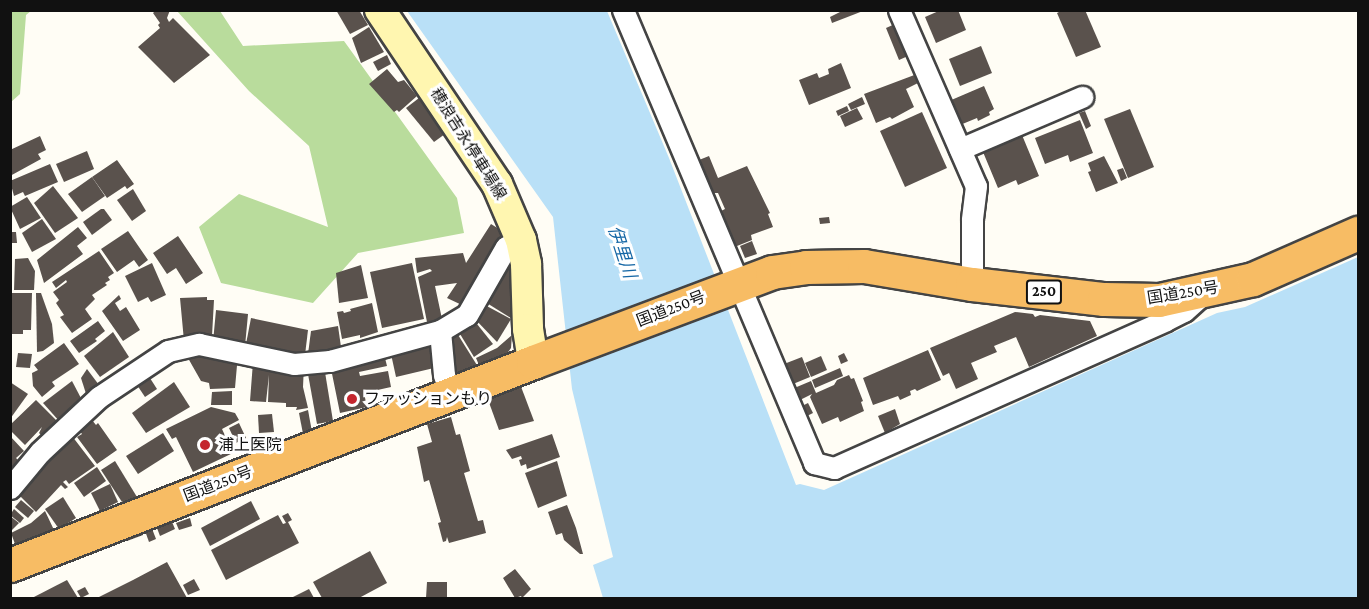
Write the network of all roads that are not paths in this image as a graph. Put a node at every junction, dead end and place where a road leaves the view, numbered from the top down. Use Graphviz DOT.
graph roads {
  1 [pos="380,10"];
  2 [pos="623,10"];
  3 [pos="899,10"];
  4 [pos="1082,97"];
  5 [pos="960,148"];
  6 [pos="1359,233"];
  7 [pos="521,240"];
  8 [pos="972,284"];
  9 [pos="730,286"];
  10 [pos="1206,292"];
  11 [pos="440,331"];
  12 [pos="542,359"];
  13 [pos="450,394"];
  14 [pos="10,488"];
  15 [pos="10,565"];
  1 -- 7 [label="main road, 穂浪吉永停車場線"];
  2 -- 9 [label="street"];
  3 -- 5 [label="street"];
  4 -- 5 [label="street"];
  5 -- 8 [label="street"];
  6 -- 10 [label="highway, 国道250号 / 250"];
  7 -- 11 [label="street"];
  7 -- 12 [label="main road, 穂浪吉永停車場線"];
  8 -- 9 [label="highway, 国道250号 / 250"];
  8 -- 10 [label="highway, 国道250号 / 250"];
  9 -- 10 [label="street"];
  9 -- 12 [label="highway, 国道250号 / 250"];
  11 -- 13 [label="street"];
  11 -- 14 [label="street"];
  12 -- 13 [label="highway, 国道250号 / 250"];
  13 -- 15 [label="highway, 国道250号 / 250"];
}
